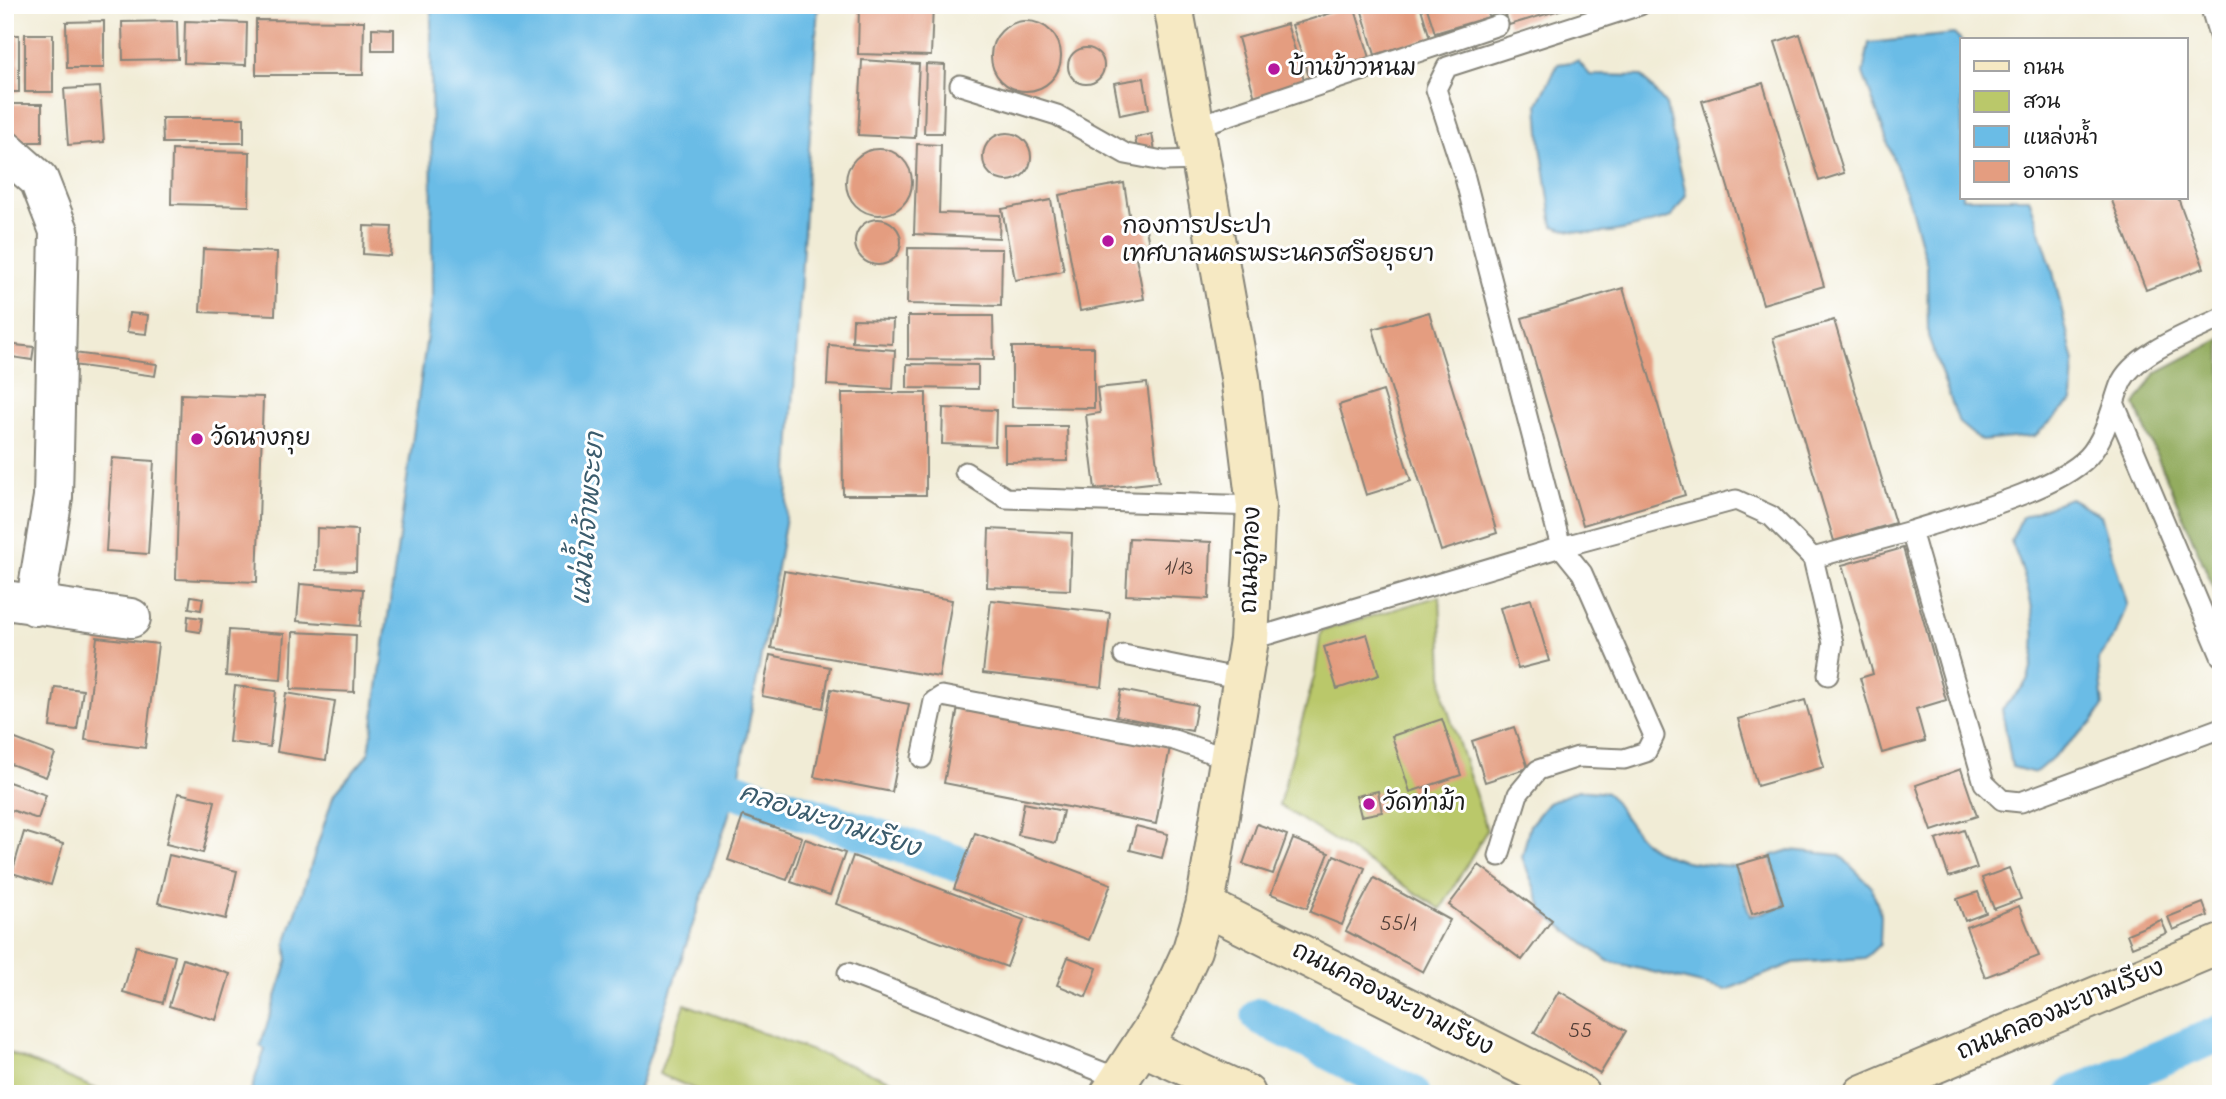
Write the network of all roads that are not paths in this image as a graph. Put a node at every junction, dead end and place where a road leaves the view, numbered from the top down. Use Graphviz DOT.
graph roads {
  1 [pos="1173,5"];
  2 [pos="1640,5"];
  3 [pos="2210,5"];
  4 [pos="1498,24"];
  5 [pos="2221,42"];
  6 [pos="960,85"];
  7 [pos="1199,143"];
  8 [pos="5,150"];
  9 [pos="2221,318"];
  10 [pos="2115,405"];
  11 [pos="965,472"];
  12 [pos="1256,506"];
  13 [pos="1911,531"];
  14 [pos="1561,547"];
  15 [pos="1813,558"];
  16 [pos="20,603"];
  17 [pos="131,618"];
  18 [pos="1249,640"];
  19 [pos="1124,655"];
  20 [pos="2221,656"];
  21 [pos="1828,675"];
  22 [pos="1242,679"];
  23 [pos="2221,728"];
  24 [pos="922,758"];
  25 [pos="1229,759"];
  26 [pos="1499,856"];
  27 [pos="1205,906"];
  28 [pos="2221,944"];
  29 [pos="848,973"];
  30 [pos="1142,1046"];
  31 [pos="1115,1086"];
  32 [pos="1246,1094"];
  33 [pos="1580,1094"];
  34 [pos="1863,1094"];
  1 -- 7 [label="main road, ถนนอู่ทอง"];
  2 -- 14 [label="lane"];
  3 -- 5 [label="lane"];
  4 -- 7 [label="lane"];
  6 -- 7 [label="lane"];
  7 -- 12 [label="main road, ถนนอู่ทอง"];
  8 -- 16 [label="street"];
  9 -- 10 [label="lane"];
  10 -- 13 [label="lane"];
  10 -- 20 [label="lane"];
  11 -- 12 [label="lane"];
  12 -- 18 [label="main road, ถนนอู่ทอง"];
  13 -- 15 [label="lane"];
  13 -- 23 [label="lane"];
  14 -- 15 [label="lane"];
  14 -- 18 [label="lane"];
  14 -- 26 [label="lane"];
  15 -- 21 [label="lane"];
  16 -- 17 [label="street"];
  18 -- 22 [label="main road, ถนนอู่ทอง"];
  19 -- 22 [label="lane"];
  22 -- 25 [label="main road, ถนนอู่ทอง"];
  24 -- 25 [label="lane"];
  25 -- 27 [label="main road, ถนนอู่ทอง"];
  27 -- 30 [label="main road, ถนนอู่ทอง"];
  27 -- 33 [label="main road, ถนนคลองมะขามเรียง"];
  28 -- 34 [label="main road, ถนนคลองมะขามเรียง"];
  29 -- 31 [label="lane"];
  30 -- 31 [label="main road, ถนนอู่ทอง"];
  30 -- 32 [label="main road"];
}
